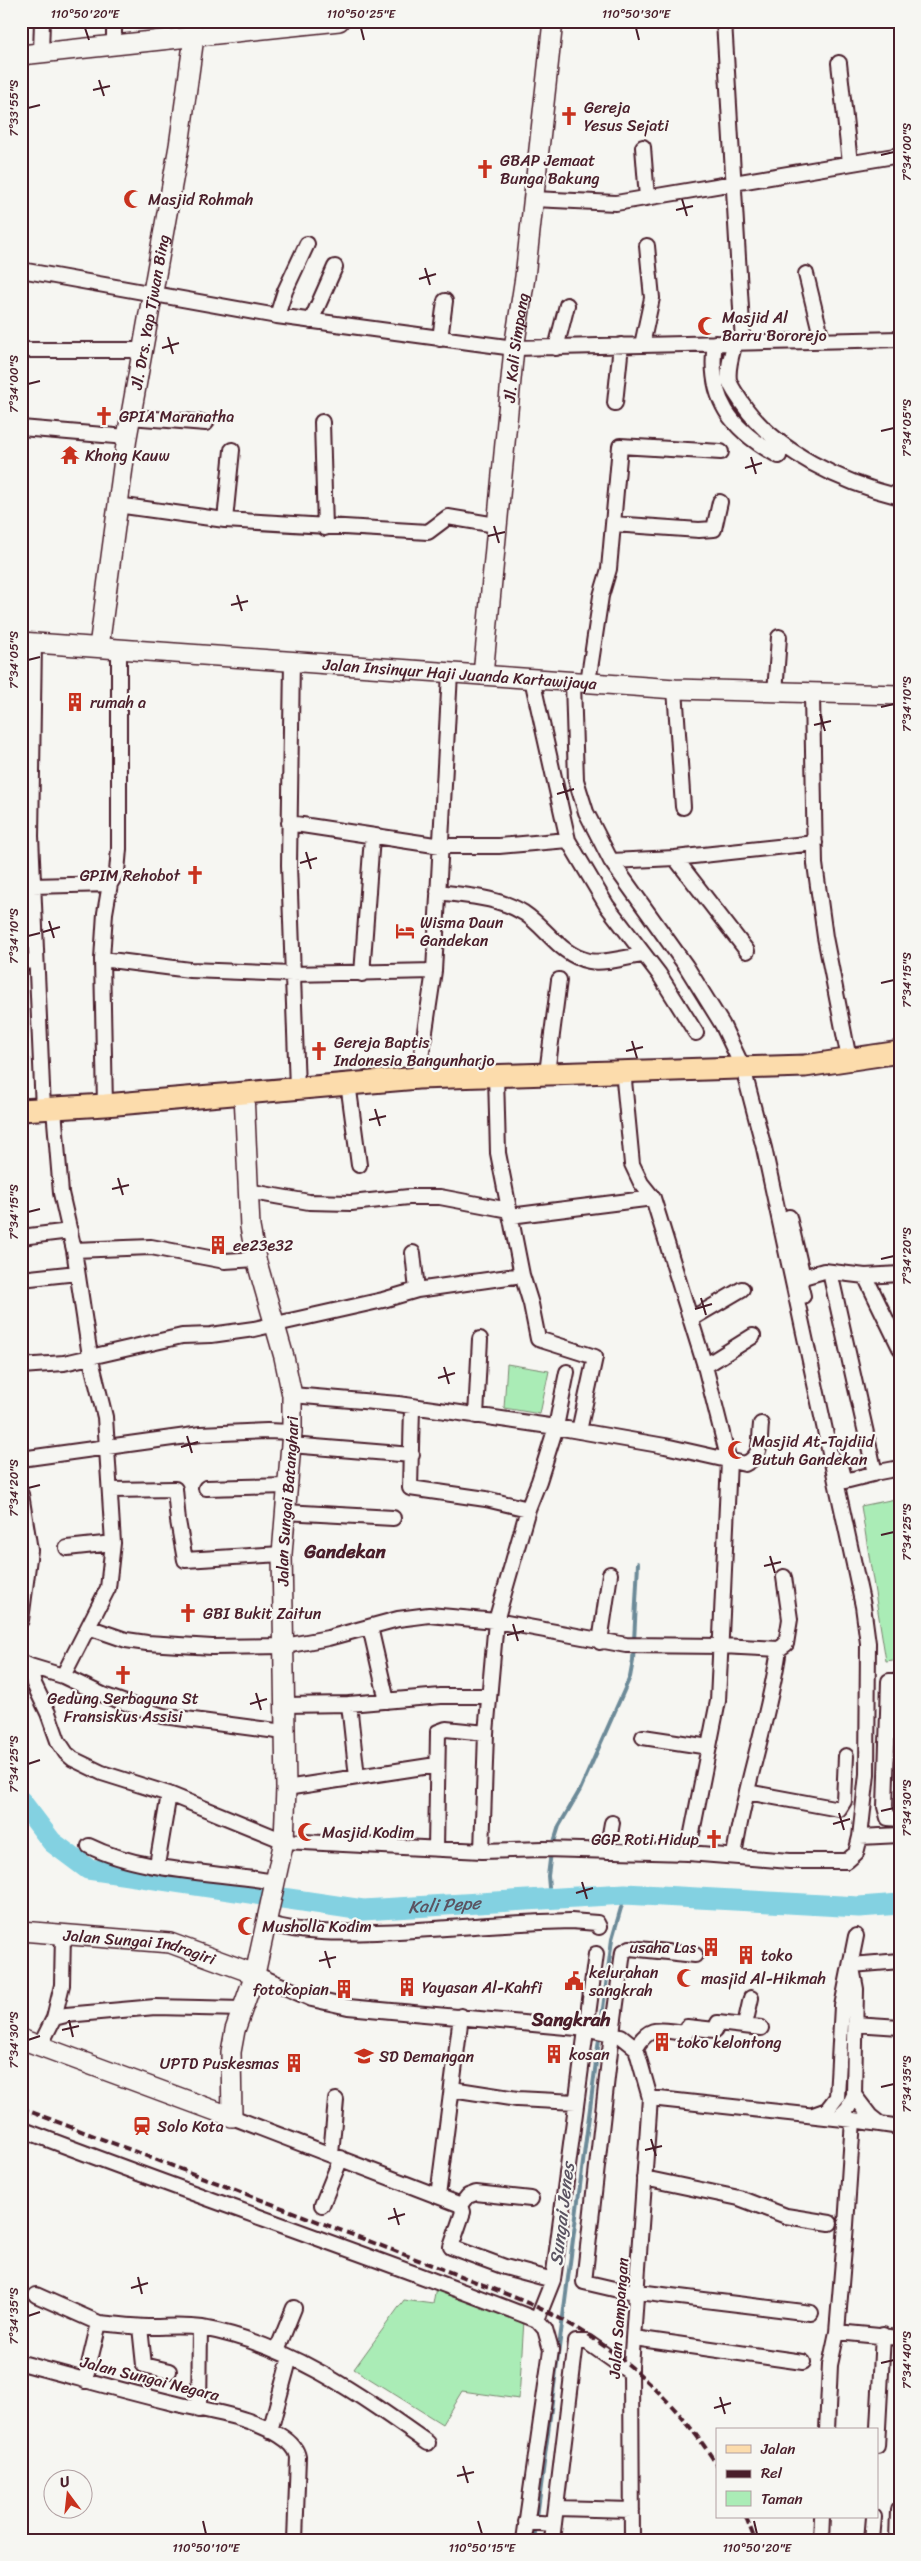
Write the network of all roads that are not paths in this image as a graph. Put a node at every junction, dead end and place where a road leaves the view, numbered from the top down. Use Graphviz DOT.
graph roads {
  1 [pos="42,21"];
  2 [pos="114,21"];
  3 [pos="339,21"];
  4 [pos="554,21"];
  5 [pos="724,21"];
  6 [pos="194,29"];
  7 [pos="114,45"];
  8 [pos="41,53"];
  9 [pos="21,55"];
  10 [pos="839,63"];
  11 [pos="643,147"];
  12 [pos="900,155"];
  13 [pos="850,164"];
  14 [pos="734,184"];
  15 [pos="534,199"];
  16 [pos="640,199"];
  17 [pos="307,244"];
  18 [pos="647,246"];
  19 [pos="335,267"];
  20 [pos="21,270"];
  21 [pos="806,274"];
  22 [pos="151,293"];
  23 [pos="445,301"];
  24 [pos="567,305"];
  25 [pos="277,316"];
  26 [pos="311,321"];
  27 [pos="440,339"];
  28 [pos="900,339"];
  29 [pos="822,340"];
  30 [pos="730,342"];
  31 [pos="621,345"];
  32 [pos="642,345"];
  33 [pos="514,348"];
  34 [pos="556,348"];
  35 [pos="21,350"];
  36 [pos="142,350"];
  37 [pos="725,392"];
  38 [pos="616,403"];
  39 [pos="130,417"];
  40 [pos="322,422"];
  41 [pos="206,423"];
  42 [pos="21,428"];
  43 [pos="127,437"];
  44 [pos="232,450"];
  45 [pos="721,452"];
  46 [pos="900,497"];
  47 [pos="720,502"];
  48 [pos="118,505"];
  49 [pos="225,520"];
  50 [pos="496,524"];
  51 [pos="613,524"];
  52 [pos="325,528"];
  53 [pos="779,637"];
  54 [pos="28,643"];
  55 [pos="99,647"];
  56 [pos="120,649"];
  57 [pos="292,661"];
  58 [pos="450,673"];
  59 [pos="483,676"];
  60 [pos="532,679"];
  61 [pos="581,682"];
  62 [pos="675,689"];
  63 [pos="775,693"];
  64 [pos="812,694"];
  65 [pos="900,695"];
  66 [pos="27,788"];
  67 [pos="683,807"];
  68 [pos="289,823"];
  69 [pos="26,836"];
  70 [pos="372,836"];
  71 [pos="568,840"];
  72 [pos="815,843"];
  73 [pos="441,846"];
  74 [pos="674,858"];
  75 [pos="611,861"];
  76 [pos="110,884"];
  77 [pos="32,886"];
  78 [pos="438,892"];
  79 [pos="747,950"];
  80 [pos="642,955"];
  81 [pos="102,960"];
  82 [pos="36,961"];
  83 [pos="21,962"];
  84 [pos="434,971"];
  85 [pos="292,974"];
  86 [pos="362,974"];
  87 [pos="559,980"];
  88 [pos="696,1033"];
  89 [pos="900,1052"];
  90 [pos="849,1059"];
  91 [pos="743,1068"];
  92 [pos="624,1070"];
  93 [pos="547,1073"];
  94 [pos="496,1075"];
  95 [pos="418,1078"];
  96 [pos="348,1083"];
  97 [pos="297,1088"];
  98 [pos="244,1093"];
  99 [pos="105,1105"];
  100 [pos="49,1109"];
  101 [pos="21,1110"];
  102 [pos="359,1165"];
  103 [pos="247,1191"];
  104 [pos="653,1198"];
  105 [pos="509,1213"];
  106 [pos="789,1217"];
  107 [pos="70,1231"];
  108 [pos="21,1237"];
  109 [pos="74,1250"];
  110 [pos="413,1252"];
  111 [pos="256,1259"];
  112 [pos="830,1272"];
  113 [pos="78,1273"];
  114 [pos="900,1274"];
  115 [pos="522,1275"];
  116 [pos="865,1276"];
  117 [pos="803,1277"];
  118 [pos="21,1279"];
  119 [pos="742,1289"];
  120 [pos="416,1290"];
  121 [pos="691,1319"];
  122 [pos="274,1325"];
  123 [pos="754,1336"];
  124 [pos="480,1339"];
  125 [pos="900,1348"];
  126 [pos="90,1356"];
  127 [pos="21,1366"];
  128 [pos="705,1366"];
  129 [pos="567,1372"];
  130 [pos="292,1395"];
  131 [pos="412,1407"];
  132 [pos="476,1416"];
  133 [pos="760,1424"];
  134 [pos="556,1427"];
  135 [pos="579,1431"];
  136 [pos="292,1438"];
  137 [pos="108,1446"];
  138 [pos="412,1455"];
  139 [pos="21,1459"];
  140 [pos="729,1461"];
  141 [pos="900,1468"];
  142 [pos="876,1471"];
  143 [pos="287,1486"];
  144 [pos="206,1488"];
  145 [pos="111,1490"];
  146 [pos="21,1494"];
  147 [pos="528,1509"];
  148 [pos="285,1512"];
  149 [pos="393,1518"];
  150 [pos="113,1543"];
  151 [pos="67,1548"];
  152 [pos="282,1554"];
  153 [pos="610,1574"];
  154 [pos="784,1577"];
  155 [pos="21,1620"];
  156 [pos="496,1621"];
  157 [pos="88,1627"];
  158 [pos="370,1627"];
  159 [pos="600,1642"];
  160 [pos="285,1646"];
  161 [pos="722,1646"];
  162 [pos="779,1649"];
  163 [pos="26,1664"];
  164 [pos="63,1676"];
  165 [pos="900,1682"];
  166 [pos="489,1696"];
  167 [pos="387,1701"];
  168 [pos="349,1704"];
  169 [pos="284,1705"];
  170 [pos="284,1732"];
  171 [pos="486,1733"];
  172 [pos="643,1737"];
  173 [pos="709,1747"];
  174 [pos="846,1756"];
  175 [pos="436,1765"];
  176 [pos="357,1777"];
  177 [pos="286,1788"];
  178 [pos="747,1792"];
  179 [pos="169,1794"];
  180 [pos="900,1819"];
  181 [pos="612,1823"];
  182 [pos="900,1836"];
  183 [pos="860,1837"];
  184 [pos="284,1840"];
  185 [pos="89,1846"];
  186 [pos="436,1848"];
  187 [pos="482,1851"];
  188 [pos="607,1851"];
  189 [pos="688,1853"];
  190 [pos="734,1856"];
  191 [pos="157,1864"];
  192 [pos="274,1885"];
  193 [pos="267,1920"];
  194 [pos="599,1927"];
  195 [pos="21,1931"];
  196 [pos="63,1933"];
  197 [pos="856,1936"];
  198 [pos="596,1954"];
  199 [pos="695,1955"];
  200 [pos="900,1961"];
  201 [pos="852,1965"];
  202 [pos="255,1974"];
  203 [pos="751,1998"];
  204 [pos="243,2009"];
  205 [pos="461,2016"];
  206 [pos="54,2018"];
  207 [pos="855,2024"];
  208 [pos="745,2025"];
  209 [pos="900,2027"];
  210 [pos="760,2028"];
  211 [pos="587,2029"];
  212 [pos="609,2033"];
  213 [pos="21,2038"];
  214 [pos="40,2046"];
  215 [pos="636,2048"];
  216 [pos="452,2089"];
  217 [pos="231,2091"];
  218 [pos="854,2095"];
  219 [pos="650,2098"];
  220 [pos="336,2100"];
  221 [pos="576,2102"];
  222 [pos="210,2109"];
  223 [pos="812,2116"];
  224 [pos="232,2117"];
  225 [pos="838,2118"];
  226 [pos="854,2120"];
  227 [pos="880,2124"];
  228 [pos="900,2127"];
  229 [pos="21,2129"];
  230 [pos="336,2156"];
  231 [pos="644,2178"];
  232 [pos="438,2196"];
  233 [pos="531,2198"];
  234 [pos="322,2205"];
  235 [pos="461,2205"];
  236 [pos="830,2223"];
  237 [pos="553,2280"];
  238 [pos="637,2290"];
  239 [pos="36,2294"];
  240 [pos="294,2308"];
  241 [pos="811,2313"];
  242 [pos="537,2320"];
  243 [pos="99,2323"];
  244 [pos="140,2327"];
  245 [pos="200,2328"];
  246 [pos="837,2332"];
  247 [pos="883,2335"];
  248 [pos="634,2338"];
  249 [pos="900,2338"];
  250 [pos="277,2350"];
  251 [pos="290,2357"];
  252 [pos="803,2362"];
  253 [pos="21,2363"];
  254 [pos="169,2370"];
  255 [pos="631,2373"];
  256 [pos="85,2381"];
  257 [pos="199,2410"];
  258 [pos="827,2428"];
  259 [pos="878,2428"];
  260 [pos="270,2431"];
  261 [pos="428,2443"];
  262 [pos="556,2508"];
  263 [pos="632,2510"];
  264 [pos="898,2510"];
  265 [pos="822,2518"];
  266 [pos="874,2518"];
  267 [pos="538,2523"];
  268 [pos="295,2540"];
  269 [pos="524,2540"];
  270 [pos="552,2540"];
  271 [pos="632,2540"];
  272 [pos="821,2540"];
  273 [pos="872,2540"];
  274 [pos="897,2540"];
  1 -- 8 [label="street"];
  2 -- 7 [label="street"];
  3 -- 6 [label="main road"];
  4 -- 15 [label="main road, Jl. Kali Simpang"];
  5 -- 14 [label="street"];
  6 -- 7 [label="main road"];
  6 -- 22 [label="main road, Jl. Drs. Yap Tjwan Bing"];
  7 -- 8 [label="main road"];
  8 -- 9 [label="main road"];
  10 -- 13 [label="street"];
  11 -- 16 [label="street"];
  12 -- 13 [label="street"];
  13 -- 14 [label="street"];
  14 -- 16 [label="street"];
  14 -- 30 [label="street"];
  15 -- 16 [label="street"];
  15 -- 33 [label="main road, Jl. Kali Simpang"];
  17 -- 25 [label="street"];
  18 -- 32 [label="street"];
  19 -- 26 [label="street"];
  20 -- 22 [label="street"];
  21 -- 29 [label="street"];
  22 -- 25 [label="street"];
  22 -- 36 [label="main road, Jl. Drs. Yap Tjwan Bing"];
  23 -- 27 [label="street"];
  24 -- 34 [label="street"];
  25 -- 26 [label="street"];
  26 -- 27 [label="street"];
  27 -- 33 [label="street"];
  28 -- 29 [label="street"];
  29 -- 30 [label="street"];
  30 -- 32 [label="street"];
  30 -- 37 [label="street"];
  30 -- 37 [label="street"];
  31 -- 32 [label="street"];
  31 -- 34 [label="street"];
  31 -- 38 [label="street"];
  33 -- 34 [label="street"];
  33 -- 50 [label="main road, Jl. Kali Simpang"];
  35 -- 36 [label="street"];
  36 -- 39 [label="main road, Jl. Drs. Yap Tjwan Bing"];
  37 -- 46 [label="street"];
  39 -- 41 [label="street"];
  39 -- 43 [label="main road, Jl. Drs. Yap Tjwan Bing"];
  40 -- 52 [label="street"];
  42 -- 43 [label="street"];
  43 -- 48 [label="main road, Jl. Drs. Yap Tjwan Bing"];
  44 -- 49 [label="street"];
  45 -- 51 [label="street"];
  47 -- 51 [label="street"];
  48 -- 49 [label="street"];
  48 -- 55 [label="main road, Jl. Drs. Yap Tjwan Bing"];
  49 -- 52 [label="street"];
  50 -- 52 [label="street"];
  50 -- 59 [label="main road, Jl. Kali Simpang"];
  51 -- 61 [label="street"];
  53 -- 63 [label="street"];
  54 -- 55 [label="main road, Jalan Insinyur Haji Juanda Kartawijaya"];
  54 -- 66 [label="street"];
  55 -- 56 [label="main road, Jalan Insinyur Haji Juanda Kartawijaya"];
  56 -- 57 [label="main road, Jalan Insinyur Haji Juanda Kartawijaya"];
  56 -- 76 [label="street"];
  57 -- 58 [label="main road, Jalan Insinyur Haji Juanda Kartawijaya"];
  57 -- 68 [label="street"];
  58 -- 59 [label="main road, Jalan Insinyur Haji Juanda Kartawijaya"];
  58 -- 73 [label="street"];
  59 -- 60 [label="main road, Jalan Insinyur Haji Juanda Kartawijaya"];
  60 -- 61 [label="main road, Jalan Insinyur Haji Juanda Kartawijaya"];
  60 -- 71 [label="street"];
  61 -- 62 [label="main road, Jalan Insinyur Haji Juanda Kartawijaya"];
  61 -- 75 [label="street"];
  62 -- 63 [label="main road, Jalan Insinyur Haji Juanda Kartawijaya"];
  62 -- 67 [label="street"];
  63 -- 64 [label="main road, Jalan Insinyur Haji Juanda Kartawijaya"];
  64 -- 65 [label="main road, Jalan Insinyur Haji Juanda Kartawijaya"];
  64 -- 72 [label="street"];
  66 -- 69 [label="street"];
  68 -- 70 [label="street"];
  68 -- 85 [label="street"];
  69 -- 77 [label="street"];
  70 -- 73 [label="street"];
  70 -- 86 [label="street"];
  71 -- 73 [label="street"];
  71 -- 80 [label="street"];
  72 -- 74 [label="street"];
  72 -- 90 [label="street"];
  73 -- 78 [label="street"];
  74 -- 75 [label="street"];
  74 -- 79 [label="street"];
  75 -- 91 [label="street"];
  76 -- 77 [label="street"];
  76 -- 81 [label="street"];
  77 -- 82 [label="street"];
  78 -- 80 [label="street"];
  78 -- 84 [label="street"];
  80 -- 88 [label="street"];
  81 -- 85 [label="street"];
  81 -- 99 [label="street"];
  82 -- 83 [label="street"];
  82 -- 100 [label="street"];
  84 -- 86 [label="street"];
  84 -- 95 [label="street"];
  85 -- 86 [label="street"];
  85 -- 97 [label="street"];
  87 -- 93 [label="street"];
  89 -- 90 [label="main road"];
  90 -- 91 [label="main road"];
  91 -- 92 [label="main road"];
  91 -- 183 [label="street"];
  92 -- 93 [label="main road"];
  92 -- 104 [label="street"];
  93 -- 94 [label="main road"];
  94 -- 95 [label="main road"];
  94 -- 105 [label="street"];
  95 -- 96 [label="main road"];
  96 -- 97 [label="main road"];
  96 -- 102 [label="street"];
  97 -- 98 [label="main road"];
  98 -- 99 [label="main road"];
  98 -- 103 [label="main road, Jalan Sungai Batanghari"];
  99 -- 100 [label="main road"];
  100 -- 101 [label="main road"];
  100 -- 107 [label="street"];
  103 -- 105 [label="street"];
  103 -- 111 [label="main road, Jalan Sungai Batanghari"];
  104 -- 105 [label="street"];
  104 -- 121 [label="street"];
  105 -- 115 [label="street"];
  106 -- 117 [label="street"];
  107 -- 108 [label="street"];
  107 -- 109 [label="street"];
  109 -- 111 [label="street"];
  109 -- 113 [label="street"];
  110 -- 120 [label="street"];
  111 -- 122 [label="main road, Jalan Sungai Batanghari"];
  112 -- 116 [label="street"];
  112 -- 117 [label="street"];
  112 -- 142 [label="street"];
  113 -- 118 [label="street"];
  113 -- 126 [label="street"];
  114 -- 116 [label="street"];
  115 -- 120 [label="street"];
  115 -- 135 [label="street"];
  116 -- 125 [label="street"];
  117 -- 142 [label="street"];
  119 -- 121 [label="street"];
  120 -- 122 [label="street"];
  121 -- 128 [label="street"];
  122 -- 126 [label="street"];
  122 -- 130 [label="main road, Jalan Sungai Batanghari"];
  123 -- 128 [label="street"];
  124 -- 132 [label="street"];
  126 -- 127 [label="street"];
  126 -- 137 [label="street"];
  128 -- 140 [label="street"];
  129 -- 134 [label="street"];
  130 -- 131 [label="street"];
  130 -- 136 [label="main road, Jalan Sungai Batanghari"];
  131 -- 132 [label="street"];
  131 -- 138 [label="street"];
  132 -- 134 [label="street"];
  133 -- 140 [label="street"];
  134 -- 135 [label="street"];
  134 -- 147 [label="street"];
  135 -- 140 [label="street"];
  136 -- 137 [label="street"];
  136 -- 138 [label="street"];
  136 -- 143 [label="main road, Jalan Sungai Batanghari"];
  137 -- 139 [label="street"];
  137 -- 145 [label="street"];
  138 -- 147 [label="street"];
  140 -- 161 [label="street"];
  141 -- 142 [label="street"];
  143 -- 144 [label="street"];
  143 -- 148 [label="main road, Jalan Sungai Batanghari"];
  145 -- 150 [label="street"];
  145 -- 152 [label="street"];
  146 -- 155 [label="street"];
  147 -- 156 [label="street"];
  148 -- 149 [label="street"];
  148 -- 152 [label="main road, Jalan Sungai Batanghari"];
  150 -- 151 [label="street"];
  150 -- 157 [label="street"];
  152 -- 160 [label="main road, Jalan Sungai Batanghari"];
  153 -- 159 [label="street"];
  154 -- 162 [label="street"];
  156 -- 158 [label="street"];
  156 -- 159 [label="street"];
  156 -- 166 [label="street"];
  157 -- 160 [label="street"];
  157 -- 164 [label="street"];
  158 -- 160 [label="street"];
  158 -- 167 [label="street"];
  159 -- 161 [label="street"];
  160 -- 169 [label="main road, Jalan Sungai Batanghari"];
  161 -- 162 [label="street"];
  161 -- 173 [label="street"];
  162 -- 178 [label="street"];
  163 -- 164 [label="street"];
  163 -- 179 [label="street"];
  164 -- 170 [label="street"];
  165 -- 180 [label="street"];
  166 -- 167 [label="street"];
  166 -- 171 [label="street"];
  167 -- 168 [label="street"];
  168 -- 169 [label="street"];
  168 -- 176 [label="street"];
  169 -- 170 [label="main road, Jalan Sungai Batanghari"];
  170 -- 177 [label="main road, Jalan Sungai Batanghari"];
  171 -- 175 [label="street"];
  171 -- 187 [label="street"];
  172 -- 173 [label="street"];
  173 -- 189 [label="street"];
  174 -- 178 [label="street"];
  175 -- 176 [label="street"];
  175 -- 186 [label="street"];
  176 -- 177 [label="street"];
  177 -- 184 [label="main road, Jalan Sungai Batanghari"];
  178 -- 190 [label="street"];
  179 -- 184 [label="street"];
  179 -- 191 [label="street"];
  181 -- 188 [label="street"];
  182 -- 183 [label="street"];
  183 -- 190 [label="street"];
  184 -- 186 [label="street"];
  184 -- 192 [label="main road, Jalan Sungai Batanghari"];
  185 -- 191 [label="street"];
  186 -- 187 [label="street"];
  187 -- 188 [label="street"];
  188 -- 189 [label="street"];
  189 -- 190 [label="street"];
  191 -- 192 [label="street"];
  192 -- 193 [label="main road, Jalan Sungai Batanghari"];
  193 -- 194 [label="street"];
  193 -- 202 [label="main road, Jalan Sungai Batanghari"];
  195 -- 196 [label="main road, Jalan Sungai Indragiri"];
  196 -- 202 [label="main road, Jalan Sungai Indragiri"];
  196 -- 206 [label="street"];
  197 -- 201 [label="street"];
  198 -- 211 [label="street"];
  199 -- 212 [label="street"];
  200 -- 201 [label="street"];
  201 -- 207 [label="street"];
  201 -- 223 [label="street"];
  202 -- 204 [label="main road, Jalan Sungai Batanghari"];
  202 -- 205 [label="street"];
  203 -- 208 [label="street"];
  204 -- 206 [label="street"];
  204 -- 217 [label="main road, Jalan Sungai Batanghari"];
  205 -- 211 [label="street"];
  205 -- 216 [label="street"];
  206 -- 214 [label="street"];
  207 -- 209 [label="street"];
  207 -- 218 [label="street"];
  208 -- 210 [label="street"];
  208 -- 215 [label="street"];
  211 -- 212 [label="street"];
  211 -- 221 [label="street"];
  212 -- 215 [label="street"];
  212 -- 238 [label="street"];
  213 -- 214 [label="main road"];
  214 -- 222 [label="main road"];
  215 -- 219 [label="street, Jalan Sampangan"];
  216 -- 221 [label="street"];
  216 -- 232 [label="street"];
  217 -- 222 [label="main road"];
  217 -- 224 [label="main road, Jalan Sungai Batanghari"];
  218 -- 225 [label="street"];
  218 -- 227 [label="street"];
  219 -- 223 [label="street"];
  219 -- 231 [label="street, Jalan Sampangan"];
  220 -- 230 [label="street"];
  221 -- 237 [label="street"];
  222 -- 224 [label="main road"];
  223 -- 225 [label="street"];
  224 -- 230 [label="street"];
  225 -- 226 [label="street"];
  226 -- 227 [label="street"];
  226 -- 246 [label="street"];
  227 -- 228 [label="street"];
  229 -- 242 [label="street"];
  230 -- 232 [label="street"];
  230 -- 234 [label="street"];
  231 -- 236 [label="street"];
  231 -- 238 [label="street, Jalan Sampangan"];
  232 -- 235 [label="street"];
  233 -- 235 [label="street"];
  235 -- 237 [label="street"];
  237 -- 242 [label="street"];
  238 -- 241 [label="street"];
  238 -- 248 [label="street, Jalan Sampangan"];
  239 -- 243 [label="street"];
  240 -- 250 [label="street"];
  242 -- 267 [label="street"];
  243 -- 244 [label="street"];
  243 -- 256 [label="street"];
  244 -- 245 [label="street"];
  244 -- 254 [label="street"];
  245 -- 250 [label="street"];
  245 -- 257 [label="street"];
  246 -- 247 [label="street"];
  246 -- 258 [label="street"];
  247 -- 249 [label="street"];
  247 -- 259 [label="street"];
  248 -- 252 [label="street"];
  248 -- 255 [label="street, Jalan Sampangan"];
  250 -- 251 [label="street"];
  251 -- 260 [label="street"];
  251 -- 261 [label="street"];
  253 -- 256 [label="street, Jalan Sungai Negara"];
  255 -- 262 [label="street"];
  255 -- 263 [label="street, Jalan Sampangan"];
  256 -- 257 [label="street, Jalan Sungai Negara"];
  257 -- 260 [label="street, Jalan Sungai Negara"];
  260 -- 268 [label="street, Jalan Sungai Negara"];
  262 -- 263 [label="street"];
  262 -- 267 [label="street"];
  263 -- 271 [label="street, Jalan Sampangan"];
  264 -- 274 [label="street"];
  265 -- 272 [label="street"];
  266 -- 273 [label="street"];
  267 -- 269 [label="street"];
  267 -- 270 [label="street"];
}
